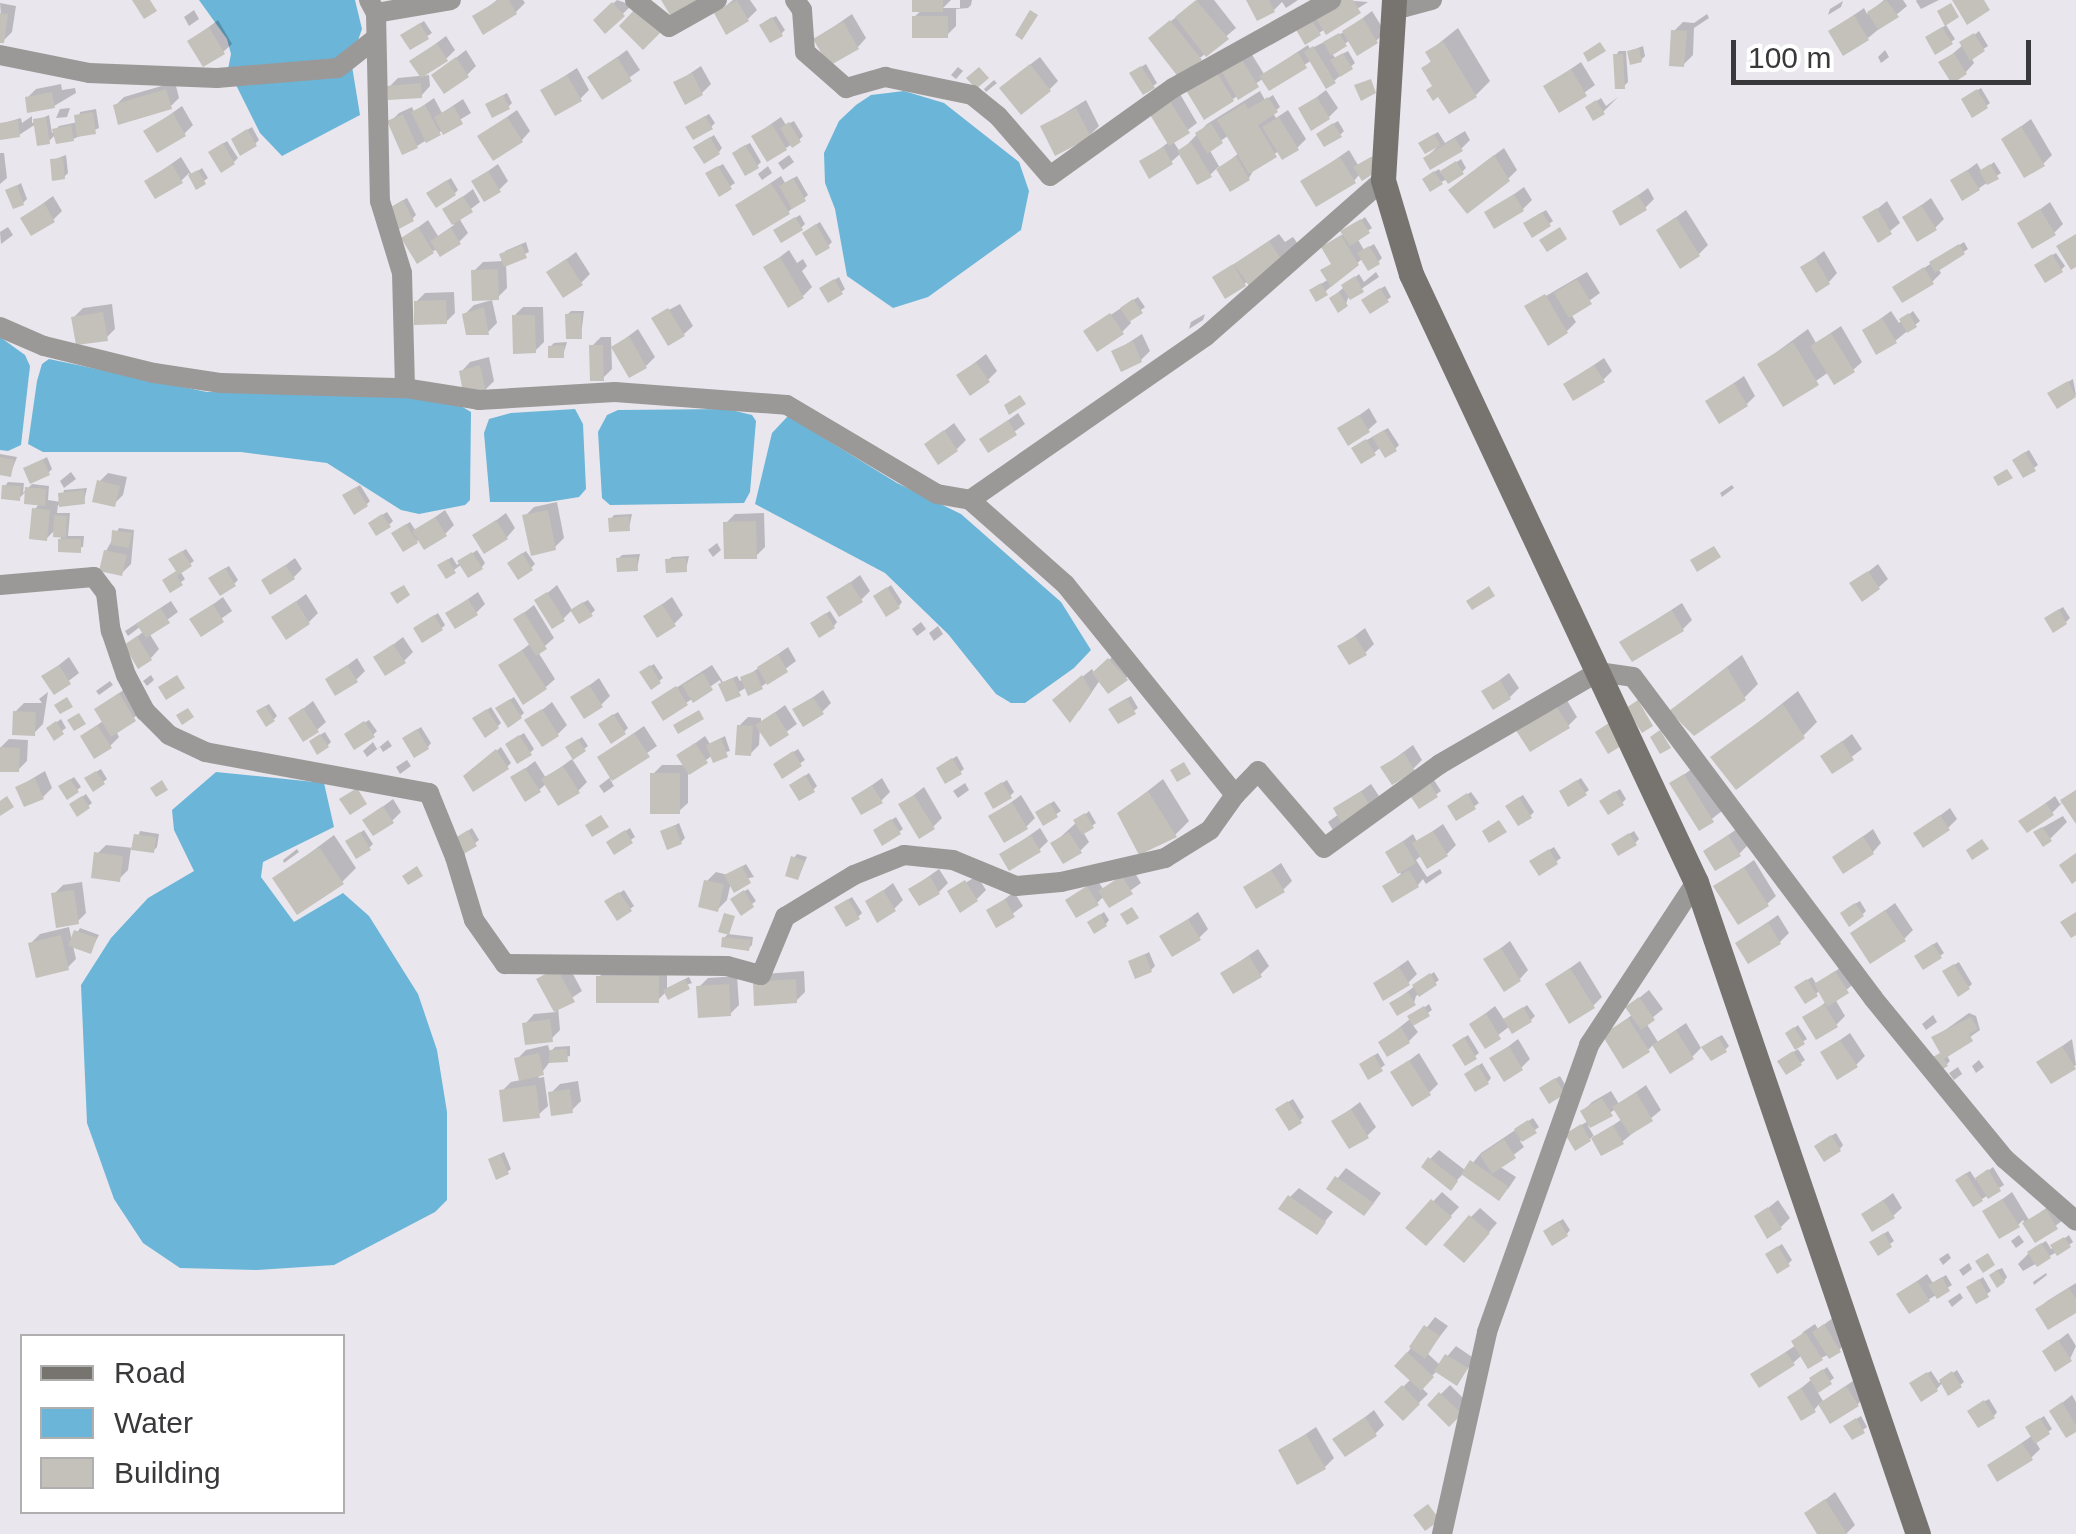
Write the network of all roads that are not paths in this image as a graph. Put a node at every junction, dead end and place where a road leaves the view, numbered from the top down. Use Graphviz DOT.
graph roads {
  1 [pos="450,0"];
  2 [pos="634,0"];
  3 [pos="795,0"];
  4 [pos="1331,0"];
  5 [pos="1397,0"];
  6 [pos="1432,0"];
  7 [pos="714,1"];
  8 [pos="373,7"];
  9 [pos="376,38"];
  10 [pos="0,55"];
  11 [pos="1384,180"];
  12 [pos="0,327"];
  13 [pos="405,388"];
  14 [pos="970,500"];
  15 [pos="0,586"];
  16 [pos="1598,672"];
  17 [pos="1235,795"];
  18 [pos="1696,882"];
  19 [pos="2066,1201"];
  20 [pos="2076,1220"];
  21 [pos="1442,1534"];
  22 [pos="1918,1534"];
  1 -- 8 [label="street"];
  2 -- 7 [label="street"];
  3 -- 4 [label="street"];
  5 -- 6 [label="street"];
  5 -- 11 [label="main road"];
  8 -- 9 [label="street"];
  9 -- 10 [label="street"];
  9 -- 13 [label="street"];
  11 -- 14 [label="street"];
  11 -- 16 [label="main road"];
  12 -- 13 [label="street"];
  13 -- 14 [label="street"];
  14 -- 17 [label="street"];
  15 -- 17 [label="street"];
  16 -- 17 [label="street"];
  16 -- 18 [label="main road"];
  16 -- 19 [label="street"];
  18 -- 21 [label="street"];
  18 -- 22 [label="main road"];
  19 -- 20 [label="street"];
}
